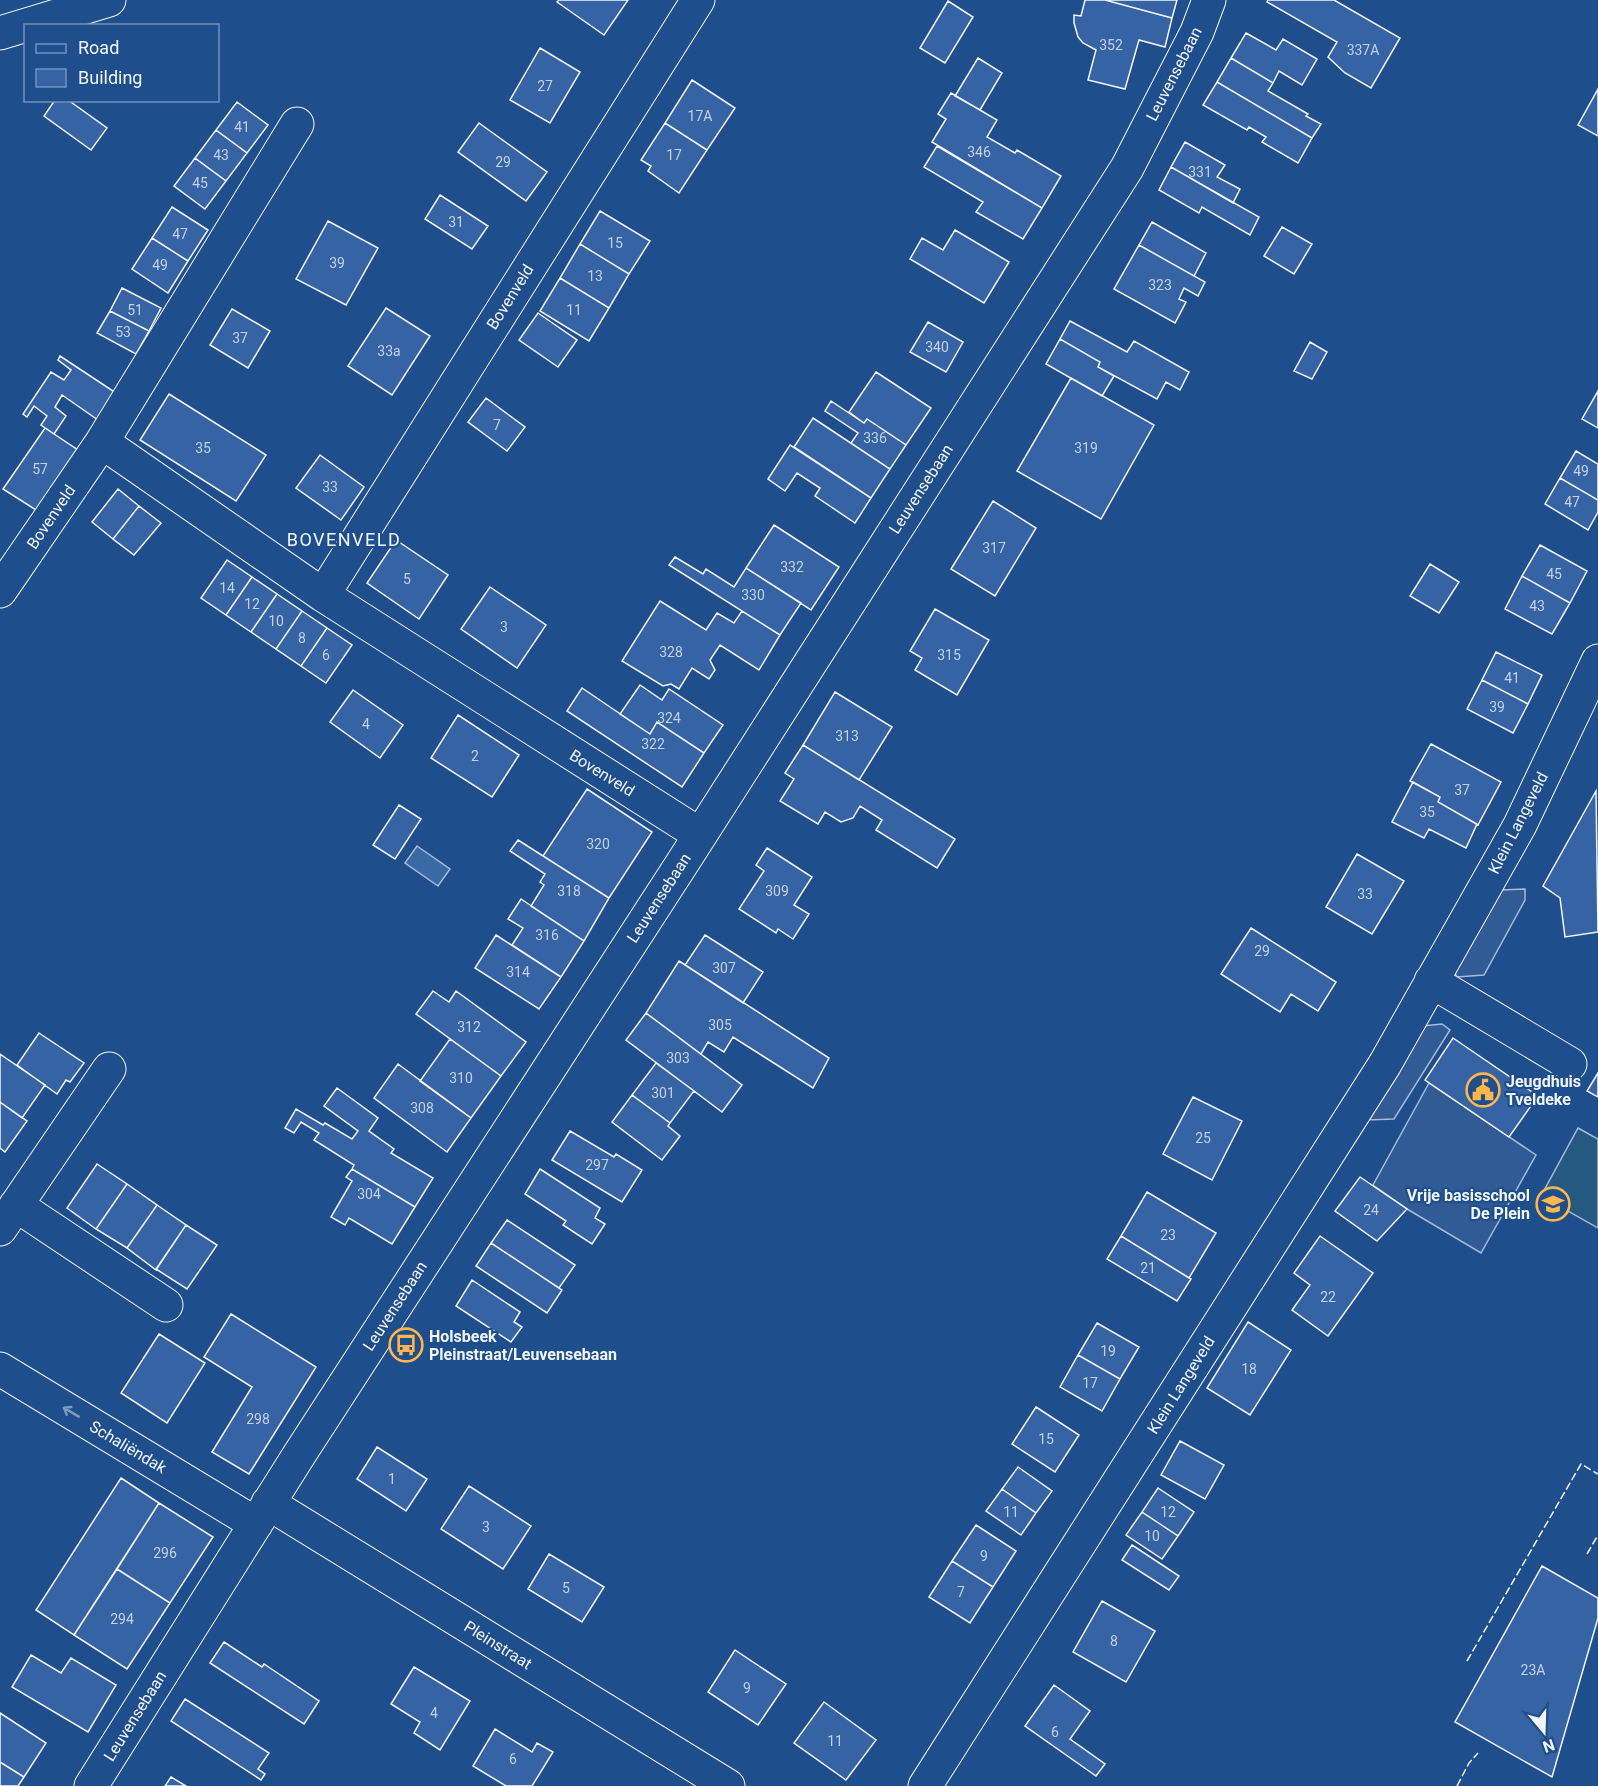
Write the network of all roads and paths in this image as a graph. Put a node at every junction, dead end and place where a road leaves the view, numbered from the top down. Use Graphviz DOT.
graph roads {
  1 [pos="109,0"];
  2 [pos="698,0"];
  3 [pos="1209,0"];
  4 [pos="30,24"];
  5 [pos="24,26"];
  6 [pos="0,33"];
  7 [pos="297,124"];
  8 [pos="102,442"];
  9 [pos="0,591"];
  10 [pos="323,595"];
  11 [pos="1598,660"];
  12 [pos="699,834"];
  13 [pos="1431,981"];
  14 [pos="1570,1064"];
  15 [pos="109,1069"];
  16 [pos="8,1217"];
  17 [pos="166,1305"];
  18 [pos="0,1370"];
  19 [pos="262,1514"];
  20 [pos="91,1786"];
  21 [pos="728,1786"];
  22 [pos="926,1786"];
  1 -- 4 [label="street"];
  2 -- 10 [label="street, Bovenveld"];
  3 -- 12 [label="street, Leuvensebaan"];
  5 -- 6 [label="street"];
  7 -- 8 [label="street, Bovenveld"];
  8 -- 9 [label="street, Bovenveld"];
  8 -- 10 [label="street, Bovenveld"];
  10 -- 12 [label="street, Bovenveld"];
  11 -- 13 [label="street, Klein Langeveld"];
  12 -- 19 [label="street, Leuvensebaan"];
  13 -- 14 [label="street"];
  13 -- 22 [label="street, Klein Langeveld"];
  15 -- 16 [label="street"];
  16 -- 17 [label="street"];
  19 -- 18 [label="street, Schaliëndak, one-way"];
  19 -- 20 [label="street, Leuvensebaan"];
  19 -- 21 [label="street, Pleinstraat"];
}
